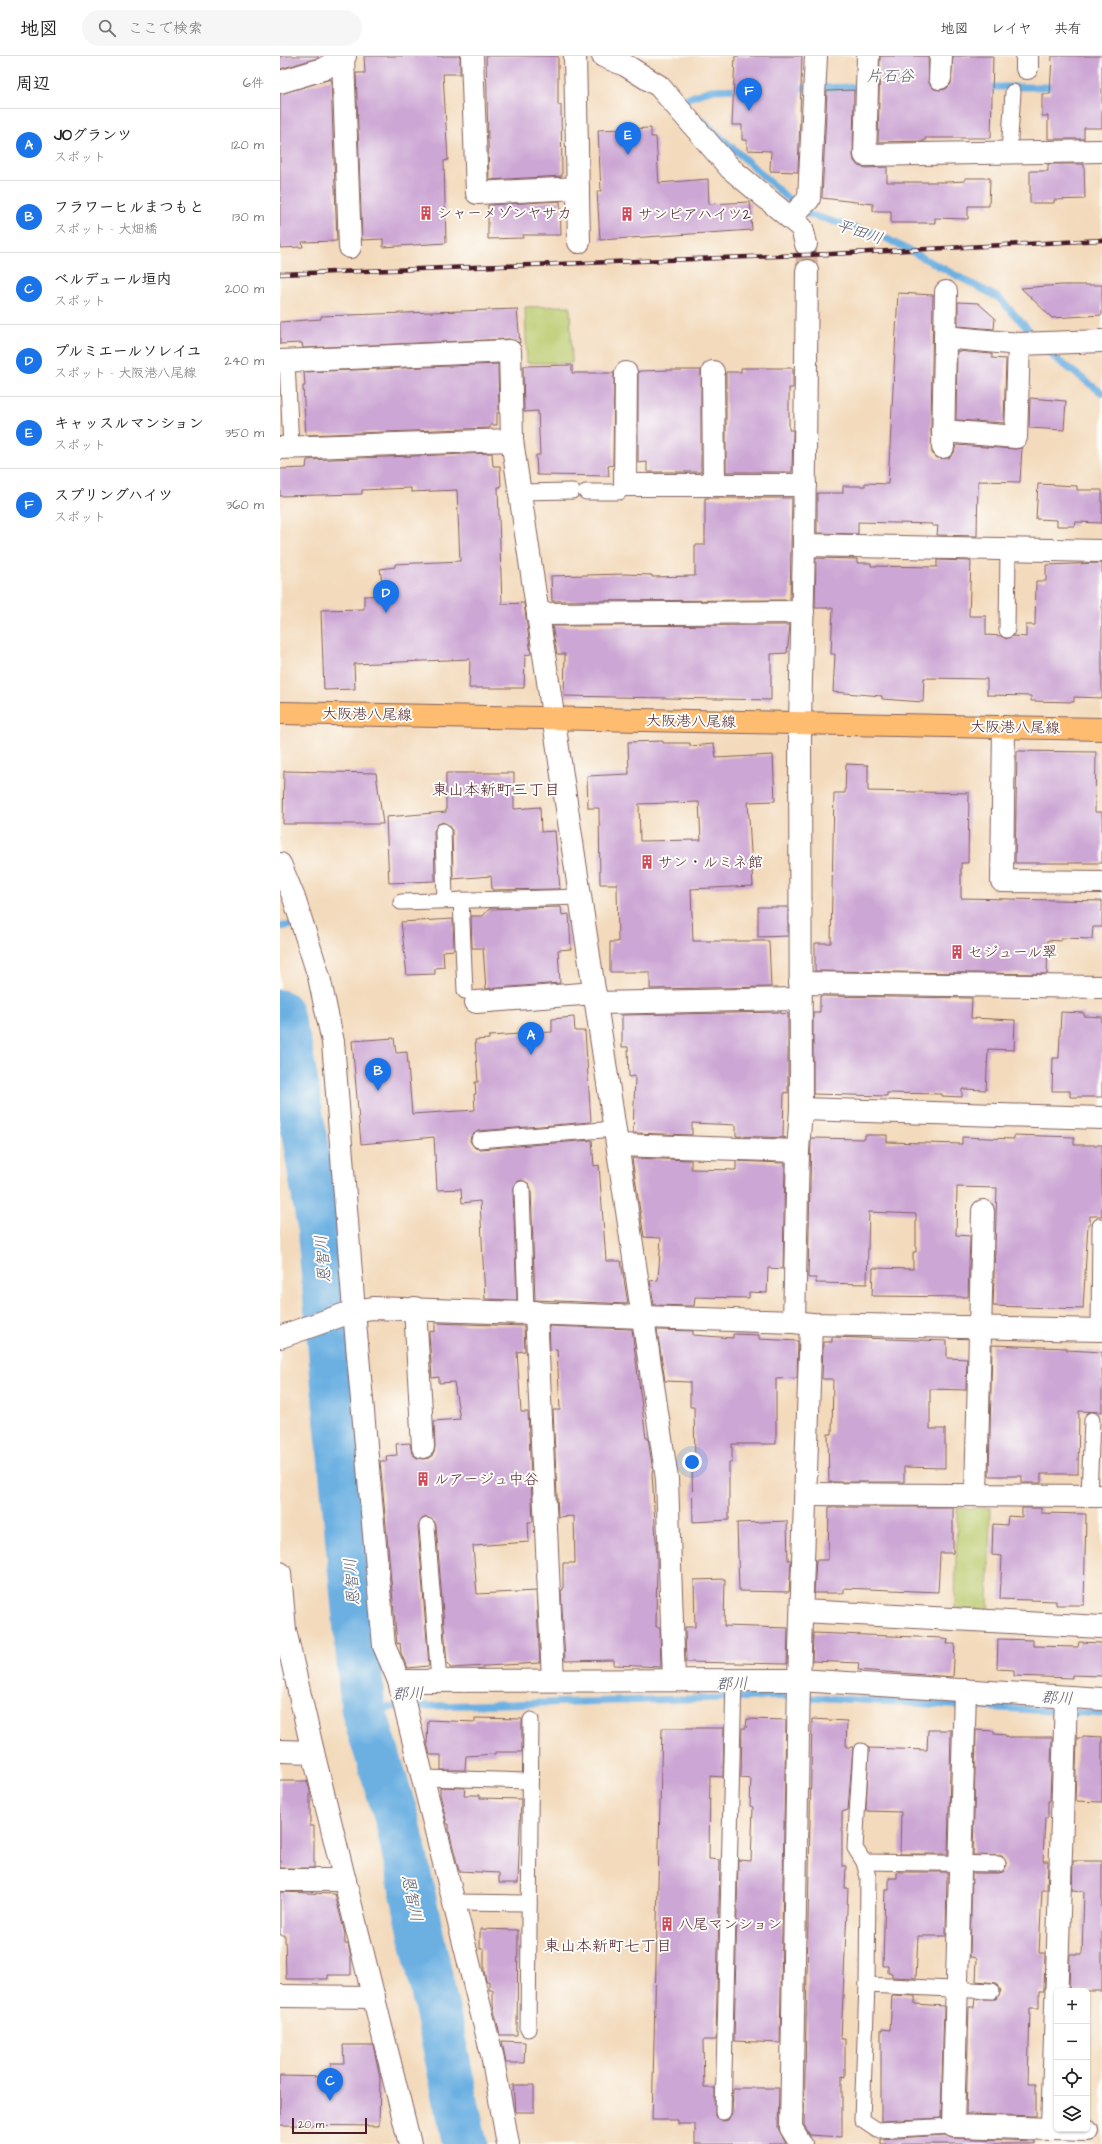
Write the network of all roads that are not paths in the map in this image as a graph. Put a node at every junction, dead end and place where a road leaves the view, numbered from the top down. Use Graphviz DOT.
graph roads {
  1 [pos="472,56"];
  2 [pos="575,56"];
  3 [pos="603,56"];
  4 [pos="816,56"];
  5 [pos="868,56"];
  6 [pos="941,56"];
  7 [pos="344,57"];
  8 [pos="940,78"];
  9 [pos="280,82"];
  10 [pos="1013,92"];
  11 [pos="1102,151"];
  12 [pos="1010,152"];
  13 [pos="578,188"];
  14 [pos="790,218"];
  15 [pos="579,242"];
  16 [pos="806,244"];
  17 [pos="350,247"];
  18 [pos="807,271"];
  19 [pos="946,292"];
  20 [pos="945,338"];
  21 [pos="1102,341"];
  22 [pos="1033,343"];
  23 [pos="284,361"];
  24 [pos="713,372"];
  25 [pos="626,373"];
  26 [pos="512,440"];
  27 [pos="286,448"];
  28 [pos="625,485"];
  29 [pos="714,485"];
  30 [pos="805,486"];
  31 [pos="520,492"];
  32 [pos="804,545"];
  33 [pos="1008,549"];
  34 [pos="1102,551"];
  35 [pos="803,612"];
  36 [pos="538,614"];
  37 [pos="1007,630"];
  38 [pos="280,713"];
  39 [pos="554,718"];
  40 [pos="800,723"];
  41 [pos="1004,727"];
  42 [pos="1102,729"];
  43 [pos="443,831"];
  44 [pos="280,864"];
  45 [pos="1102,882"];
  46 [pos="580,897"];
  47 [pos="445,900"];
  48 [pos="461,900"];
  49 [pos="401,902"];
  50 [pos="1102,987"];
  51 [pos="800,991"];
  52 [pos="470,997"];
  53 [pos="595,998"];
  54 [pos="801,1109"];
  55 [pos="1102,1118"];
  56 [pos="616,1137"];
  57 [pos="479,1140"];
  58 [pos="798,1150"];
  59 [pos="522,1189"];
  60 [pos="982,1211"];
  61 [pos="1100,1226"];
  62 [pos="415,1308"];
  63 [pos="354,1311"];
  64 [pos="531,1312"];
  65 [pos="643,1317"];
  66 [pos="802,1323"];
  67 [pos="979,1327"];
  68 [pos="1100,1330"];
  69 [pos="280,1338"];
  70 [pos="1092,1420"];
  71 [pos="423,1447"];
  72 [pos="806,1494"];
  73 [pos="976,1495"];
  74 [pos="1095,1496"];
  75 [pos="427,1526"];
  76 [pos="280,1573"];
  77 [pos="802,1611"];
  78 [pos="1102,1627"];
  79 [pos="283,1630"];
  80 [pos="553,1680"];
  81 [pos="674,1680"];
  82 [pos="438,1681"];
  83 [pos="734,1685"];
  84 [pos="400,1687"];
  85 [pos="799,1692"];
  86 [pos="1102,1699"];
  87 [pos="965,1701"];
  88 [pos="1066,1701"];
  89 [pos="531,1720"];
  90 [pos="280,1751"];
  91 [pos="860,1751"];
  92 [pos="314,1752"];
  93 [pos="423,1778"];
  94 [pos="529,1781"];
  95 [pos="864,1862"];
  96 [pos="960,1864"];
  97 [pos="998,1864"];
  98 [pos="280,1880"];
  99 [pos="345,1880"];
  100 [pos="454,1902"];
  101 [pos="529,1903"];
  102 [pos="867,1986"];
  103 [pos="956,1990"];
  104 [pos="992,1991"];
  105 [pos="280,1996"];
  106 [pos="374,1997"];
  107 [pos="528,2029"];
  108 [pos="723,2112"];
  109 [pos="953,2126"];
  110 [pos="1052,2129"];
  111 [pos="410,2144"];
  112 [pos="508,2144"];
  113 [pos="801,2144"];
  1 -- 13 [label="street"];
  2 -- 13 [label="street"];
  3 -- 14 [label="street"];
  4 -- 14 [label="street"];
  5 -- 12 [label="street"];
  6 -- 8 [label="street"];
  7 -- 9 [label="street"];
  7 -- 17 [label="street"];
  10 -- 12 [label="lane"];
  11 -- 12 [label="street"];
  13 -- 15 [label="street"];
  14 -- 16 [label="street"];
  18 -- 30 [label="street"];
  19 -- 20 [label="street"];
  20 -- 22 [label="street"];
  20 -- 22 [label="street"];
  21 -- 22 [label="street"];
  23 -- 26 [label="street"];
  23 -- 27 [label="lane"];
  24 -- 29 [label="street"];
  25 -- 28 [label="street"];
  26 -- 27 [label="street"];
  26 -- 31 [label="street"];
  28 -- 29 [label="street"];
  28 -- 31 [label="lane"];
  29 -- 30 [label="street"];
  30 -- 32 [label="street"];
  31 -- 36 [label="street"];
  32 -- 33 [label="street"];
  32 -- 35 [label="street"];
  33 -- 34 [label="street"];
  33 -- 37 [label="lane"];
  35 -- 36 [label="street"];
  35 -- 40 [label="street"];
  36 -- 39 [label="street"];
  38 -- 39 [label="main road, 大阪港八尾線"];
  39 -- 40 [label="main road, 大阪港八尾線"];
  39 -- 46 [label="street"];
  40 -- 41 [label="main road, 大阪港八尾線"];
  40 -- 51 [label="street"];
  41 -- 42 [label="main road, 大阪港八尾線"];
  41 -- 45 [label="street"];
  43 -- 47 [label="lane"];
  44 -- 63 [label="street"];
  46 -- 48 [label="lane"];
  46 -- 53 [label="street"];
  47 -- 48 [label="lane"];
  47 -- 49 [label="lane"];
  48 -- 52 [label="lane"];
  50 -- 51 [label="street"];
  51 -- 53 [label="street"];
  51 -- 54 [label="street"];
  52 -- 53 [label="street"];
  53 -- 56 [label="street"];
  54 -- 55 [label="street"];
  54 -- 58 [label="street"];
  56 -- 57 [label="lane"];
  56 -- 58 [label="street"];
  56 -- 65 [label="street"];
  58 -- 66 [label="street"];
  59 -- 64 [label="lane"];
  60 -- 67 [label="street"];
  61 -- 68 [label="lane"];
  62 -- 63 [label="street"];
  62 -- 64 [label="street"];
  62 -- 71 [label="street"];
  63 -- 69 [label="street"];
  63 -- 84 [label="street"];
  64 -- 65 [label="street"];
  64 -- 80 [label="street"];
  65 -- 66 [label="street"];
  65 -- 81 [label="street"];
  66 -- 67 [label="street"];
  66 -- 72 [label="street"];
  67 -- 68 [label="street"];
  67 -- 73 [label="street"];
  70 -- 74 [label="lane"];
  72 -- 73 [label="street"];
  72 -- 77 [label="street"];
  73 -- 74 [label="street"];
  75 -- 82 [label="lane"];
  76 -- 79 [label="street"];
  77 -- 78 [label="street"];
  77 -- 85 [label="street"];
  79 -- 92 [label="street"];
  80 -- 81 [label="street"];
  80 -- 82 [label="street"];
  81 -- 83 [label="street"];
  82 -- 84 [label="street"];
  83 -- 85 [label="street"];
  83 -- 108 [label="lane"];
  84 -- 93 [label="street"];
  85 -- 87 [label="street"];
  85 -- 113 [label="street"];
  86 -- 88 [label="street"];
  87 -- 88 [label="street"];
  87 -- 96 [label="street"];
  88 -- 110 [label="street"];
  89 -- 94 [label="lane"];
  90 -- 92 [label="street"];
  91 -- 95 [label="lane"];
  92 -- 99 [label="street"];
  93 -- 94 [label="lane"];
  93 -- 100 [label="street"];
  94 -- 101 [label="lane"];
  95 -- 96 [label="lane"];
  95 -- 102 [label="lane"];
  96 -- 97 [label="lane"];
  96 -- 103 [label="street"];
  98 -- 99 [label="street"];
  99 -- 106 [label="street"];
  100 -- 101 [label="lane"];
  100 -- 112 [label="street"];
  101 -- 107 [label="lane"];
  102 -- 103 [label="lane"];
  102 -- 109 [label="lane"];
  103 -- 104 [label="lane"];
  103 -- 109 [label="street"];
  105 -- 106 [label="street"];
  106 -- 111 [label="street"];
  109 -- 110 [label="street"];
}
